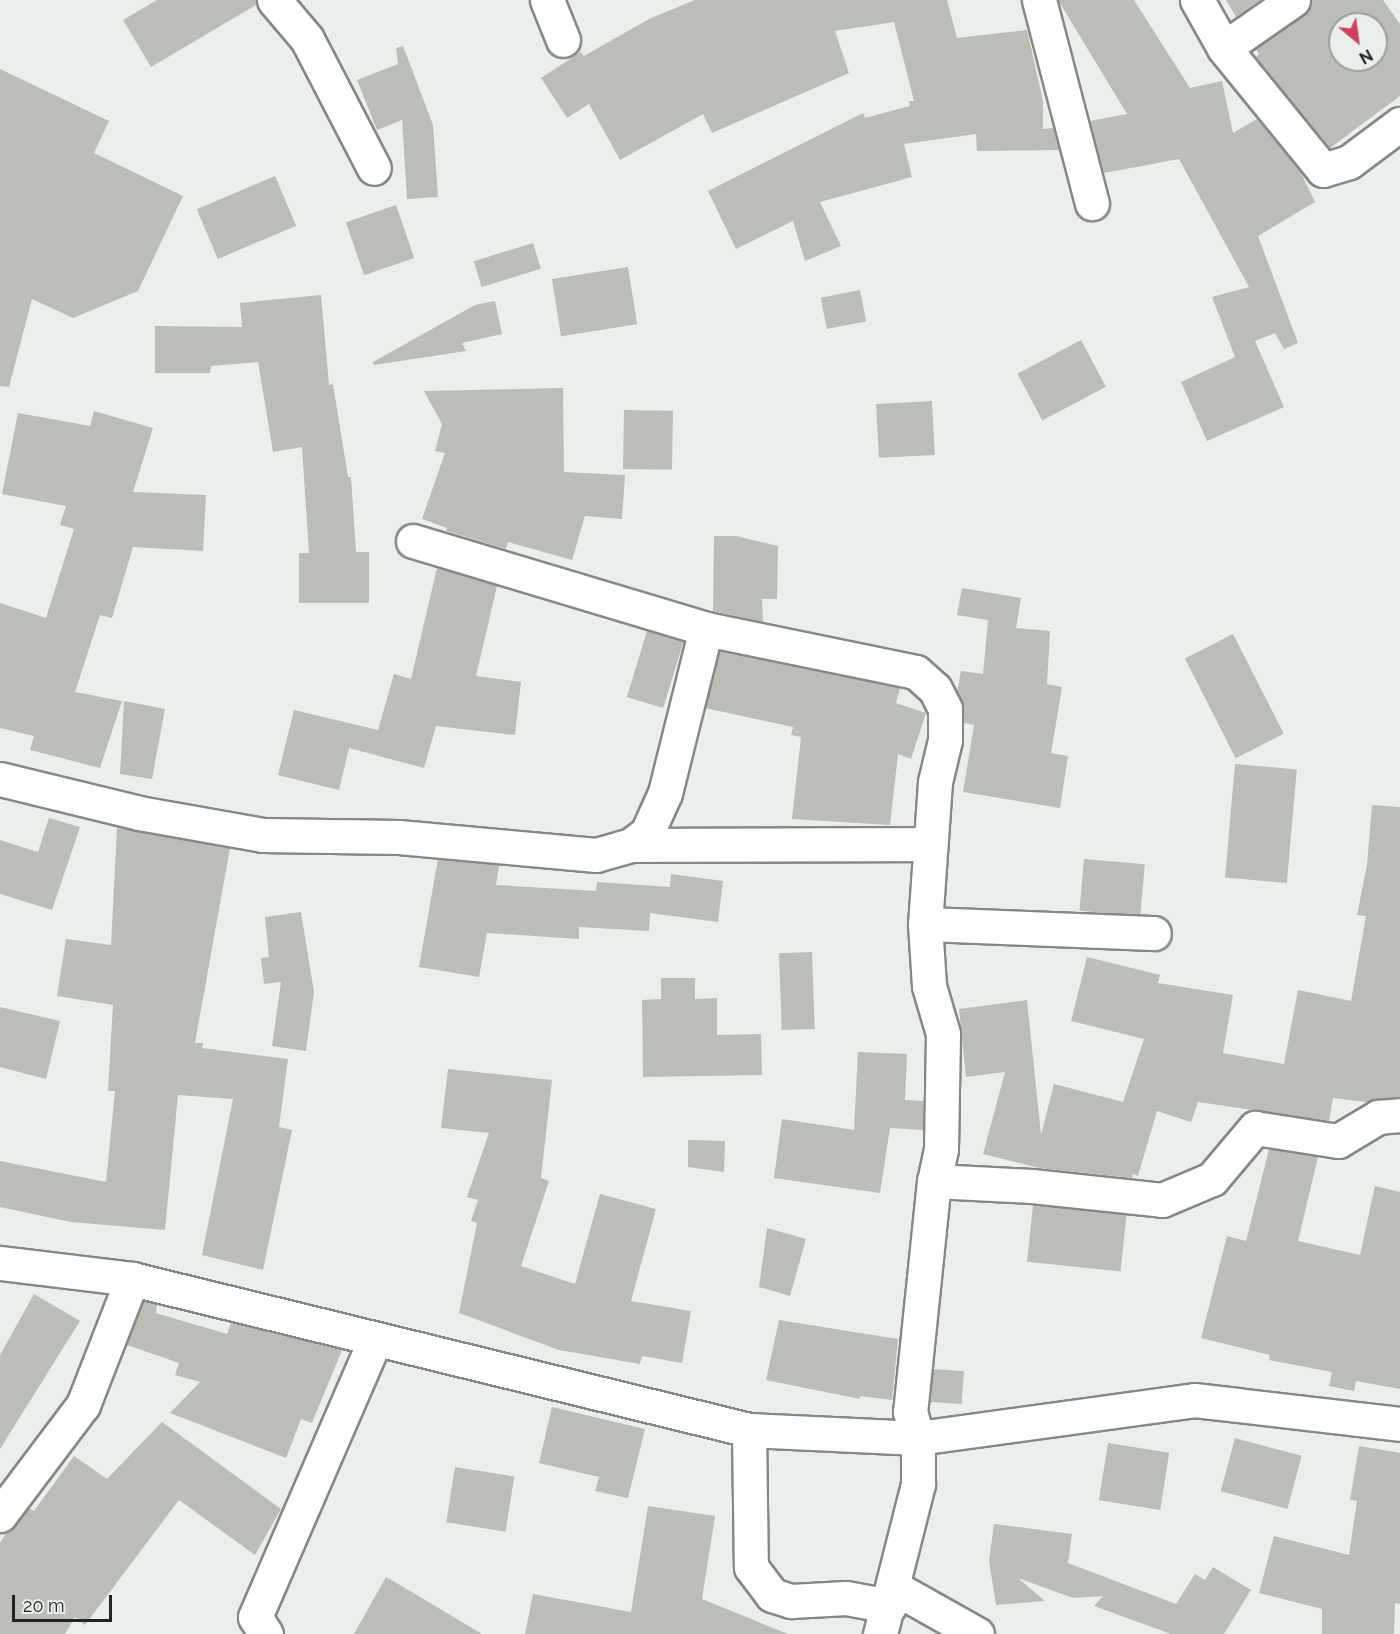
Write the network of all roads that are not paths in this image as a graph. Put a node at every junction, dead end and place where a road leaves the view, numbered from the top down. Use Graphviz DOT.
graph roads {
  1 [pos="274,0"];
  2 [pos="547,0"];
  3 [pos="1039,0"];
  4 [pos="1197,0"];
  5 [pos="1293,0"];
  6 [pos="563,40"];
  7 [pos="1224,48"];
  8 [pos="1400,124"];
  9 [pos="374,168"];
  10 [pos="1092,203"];
  11 [pos="413,541"];
  12 [pos="706,629"];
  13 [pos="0,779"];
  14 [pos="930,844"];
  15 [pos="630,845"];
  16 [pos="925,924"];
  17 [pos="1154,933"];
  18 [pos="1400,1115"];
  19 [pos="934,1181"];
  20 [pos="0,1263"];
  21 [pos="132,1279"];
  22 [pos="375,1340"];
  23 [pos="1400,1424"];
  24 [pos="749,1430"];
  25 [pos="918,1438"];
  26 [pos="0,1515"];
  27 [pos="888,1609"];
  28 [pos="266,1634"];
  29 [pos="977,1634"];
  1 -- 9 [label="street"];
  2 -- 6 [label="street"];
  3 -- 10 [label="street"];
  4 -- 7 [label="street"];
  5 -- 7 [label="street"];
  7 -- 8 [label="street"];
  11 -- 12 [label="street"];
  12 -- 14 [label="street"];
  12 -- 15 [label="street"];
  13 -- 15 [label="street"];
  14 -- 15 [label="street"];
  14 -- 16 [label="street"];
  16 -- 17 [label="street"];
  16 -- 19 [label="street"];
  18 -- 19 [label="street"];
  19 -- 25 [label="street"];
  20 -- 21 [label="street"];
  21 -- 22 [label="street"];
  21 -- 26 [label="street"];
  22 -- 24 [label="street"];
  22 -- 28 [label="street"];
  23 -- 25 [label="street"];
  24 -- 25 [label="street"];
  24 -- 27 [label="street"];
  25 -- 27 [label="street"];
  27 -- 29 [label="street"];
}
